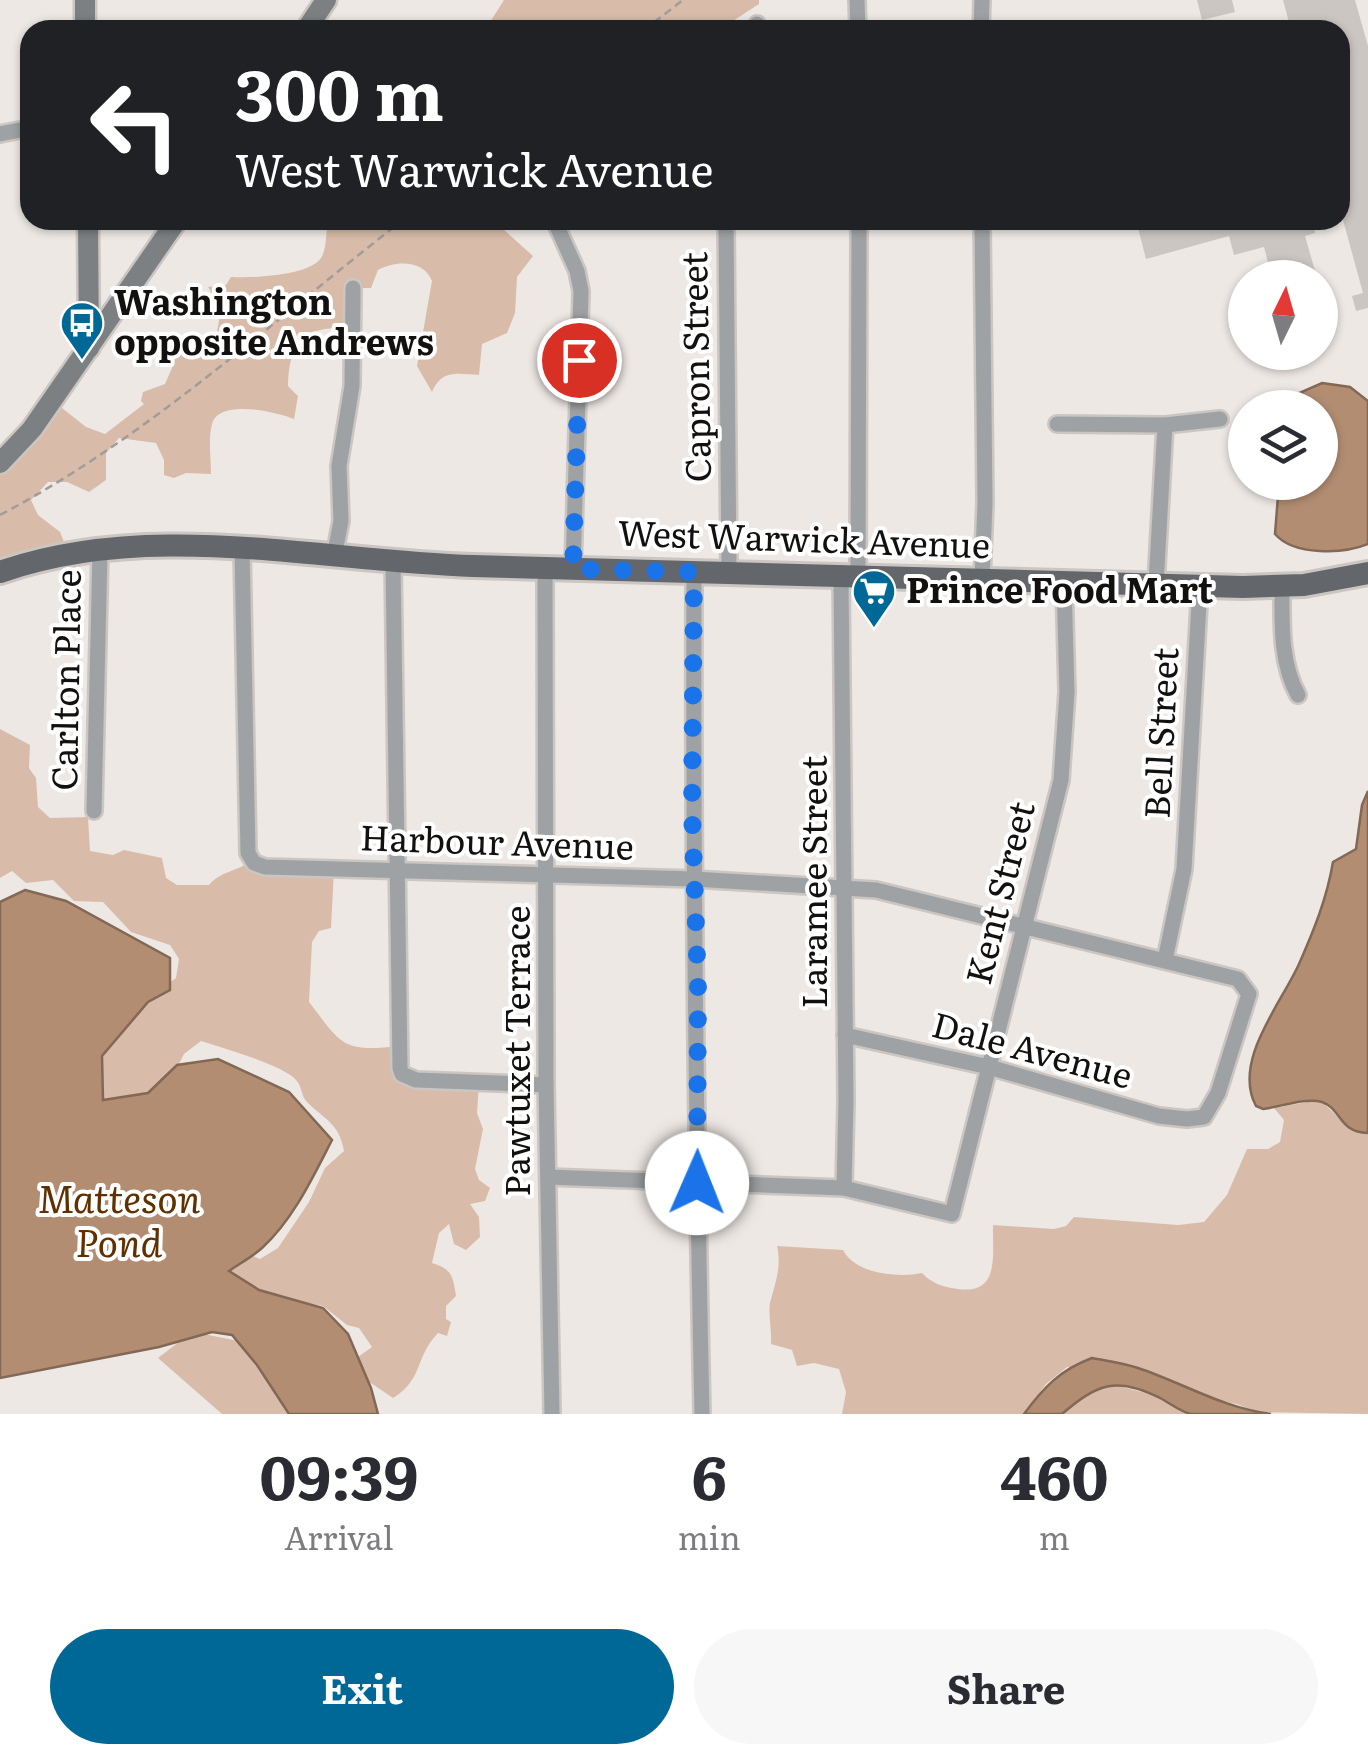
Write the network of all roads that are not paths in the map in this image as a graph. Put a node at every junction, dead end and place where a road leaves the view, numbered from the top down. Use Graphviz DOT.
graph roads {
  1 [pos="88,230"];
  2 [pos="170,230"];
  3 [pos="560,230"];
  4 [pos="726,230"];
  5 [pos="859,230"];
  6 [pos="982,230"];
  7 [pos="352,288"];
  8 [pos="89,348"];
  9 [pos="1220,419"];
  10 [pos="1057,424"];
  11 [pos="1165,424"];
  12 [pos="0,462"];
  13 [pos="100,550"];
  14 [pos="242,550"];
  15 [pos="334,557"];
  16 [pos="394,562"];
  17 [pos="545,567"];
  18 [pos="573,569"];
  19 [pos="0,572"];
  20 [pos="694,572"];
  21 [pos="1368,573"];
  22 [pos="728,574"];
  23 [pos="850,577"];
  24 [pos="982,580"];
  25 [pos="1064,582"];
  26 [pos="1156,584"];
  27 [pos="1200,586"];
  28 [pos="1282,586"];
  29 [pos="1298,695"];
  30 [pos="94,812"];
  31 [pos="398,871"];
  32 [pos="548,876"];
  33 [pos="694,879"];
  34 [pos="844,887"];
  35 [pos="1022,926"];
  36 [pos="1165,960"];
  37 [pos="845,1036"];
  38 [pos="989,1067"];
  39 [pos="546,1085"];
  40 [pos="1204,1117"];
  41 [pos="548,1177"];
  42 [pos="697,1183"];
  43 [pos="844,1188"];
  44 [pos="552,1414"];
  45 [pos="702,1414"];
  1 -- 8 [label="main road"];
  2 -- 8 [label="main road"];
  3 -- 18 [label="street"];
  4 -- 22 [label="street, Capron Street"];
  5 -- 23 [label="street, Laramee Street"];
  6 -- 24 [label="street"];
  7 -- 15 [label="street"];
  8 -- 12 [label="main road"];
  9 -- 11 [label="street"];
  10 -- 11 [label="street"];
  11 -- 26 [label="street"];
  13 -- 14 [label="main road, West Warwick Avenue"];
  13 -- 19 [label="main road, West Warwick Avenue"];
  13 -- 30 [label="street, Carlton Place"];
  14 -- 15 [label="main road, West Warwick Avenue"];
  14 -- 31 [label="street, Harbour Avenue"];
  15 -- 16 [label="main road, West Warwick Avenue"];
  16 -- 17 [label="main road, West Warwick Avenue"];
  16 -- 31 [label="street"];
  17 -- 18 [label="main road, West Warwick Avenue"];
  17 -- 32 [label="street, Pawtuxet Terrace"];
  18 -- 20 [label="main road, West Warwick Avenue"];
  20 -- 22 [label="main road, West Warwick Avenue"];
  20 -- 33 [label="street"];
  21 -- 28 [label="main road, West Warwick Avenue"];
  22 -- 23 [label="main road, West Warwick Avenue"];
  23 -- 24 [label="main road, West Warwick Avenue"];
  23 -- 34 [label="street, Laramee Street"];
  24 -- 25 [label="main road, West Warwick Avenue"];
  25 -- 26 [label="main road, West Warwick Avenue"];
  25 -- 35 [label="street, Kent Street"];
  26 -- 27 [label="main road, West Warwick Avenue"];
  27 -- 28 [label="main road, West Warwick Avenue"];
  27 -- 36 [label="street, Bell Street"];
  28 -- 29 [label="street"];
  31 -- 32 [label="street, Harbour Avenue"];
  31 -- 39 [label="street"];
  32 -- 33 [label="street, Harbour Avenue"];
  32 -- 39 [label="street, Pawtuxet Terrace"];
  33 -- 34 [label="street, Harbour Avenue"];
  33 -- 42 [label="street"];
  34 -- 35 [label="street, Harbour Avenue"];
  34 -- 37 [label="street, Laramee Street"];
  35 -- 36 [label="street, Harbour Avenue"];
  35 -- 38 [label="street, Kent Street"];
  36 -- 40 [label="street, Harbour Avenue"];
  37 -- 38 [label="street, Dale Avenue"];
  37 -- 43 [label="street, Laramee Street"];
  38 -- 40 [label="street, Dale Avenue"];
  38 -- 43 [label="street, Kent Street"];
  39 -- 41 [label="street, Pawtuxet Terrace"];
  41 -- 42 [label="street"];
  41 -- 44 [label="street, Pawtuxet Terrace"];
  42 -- 43 [label="street"];
  42 -- 45 [label="street"];
}
